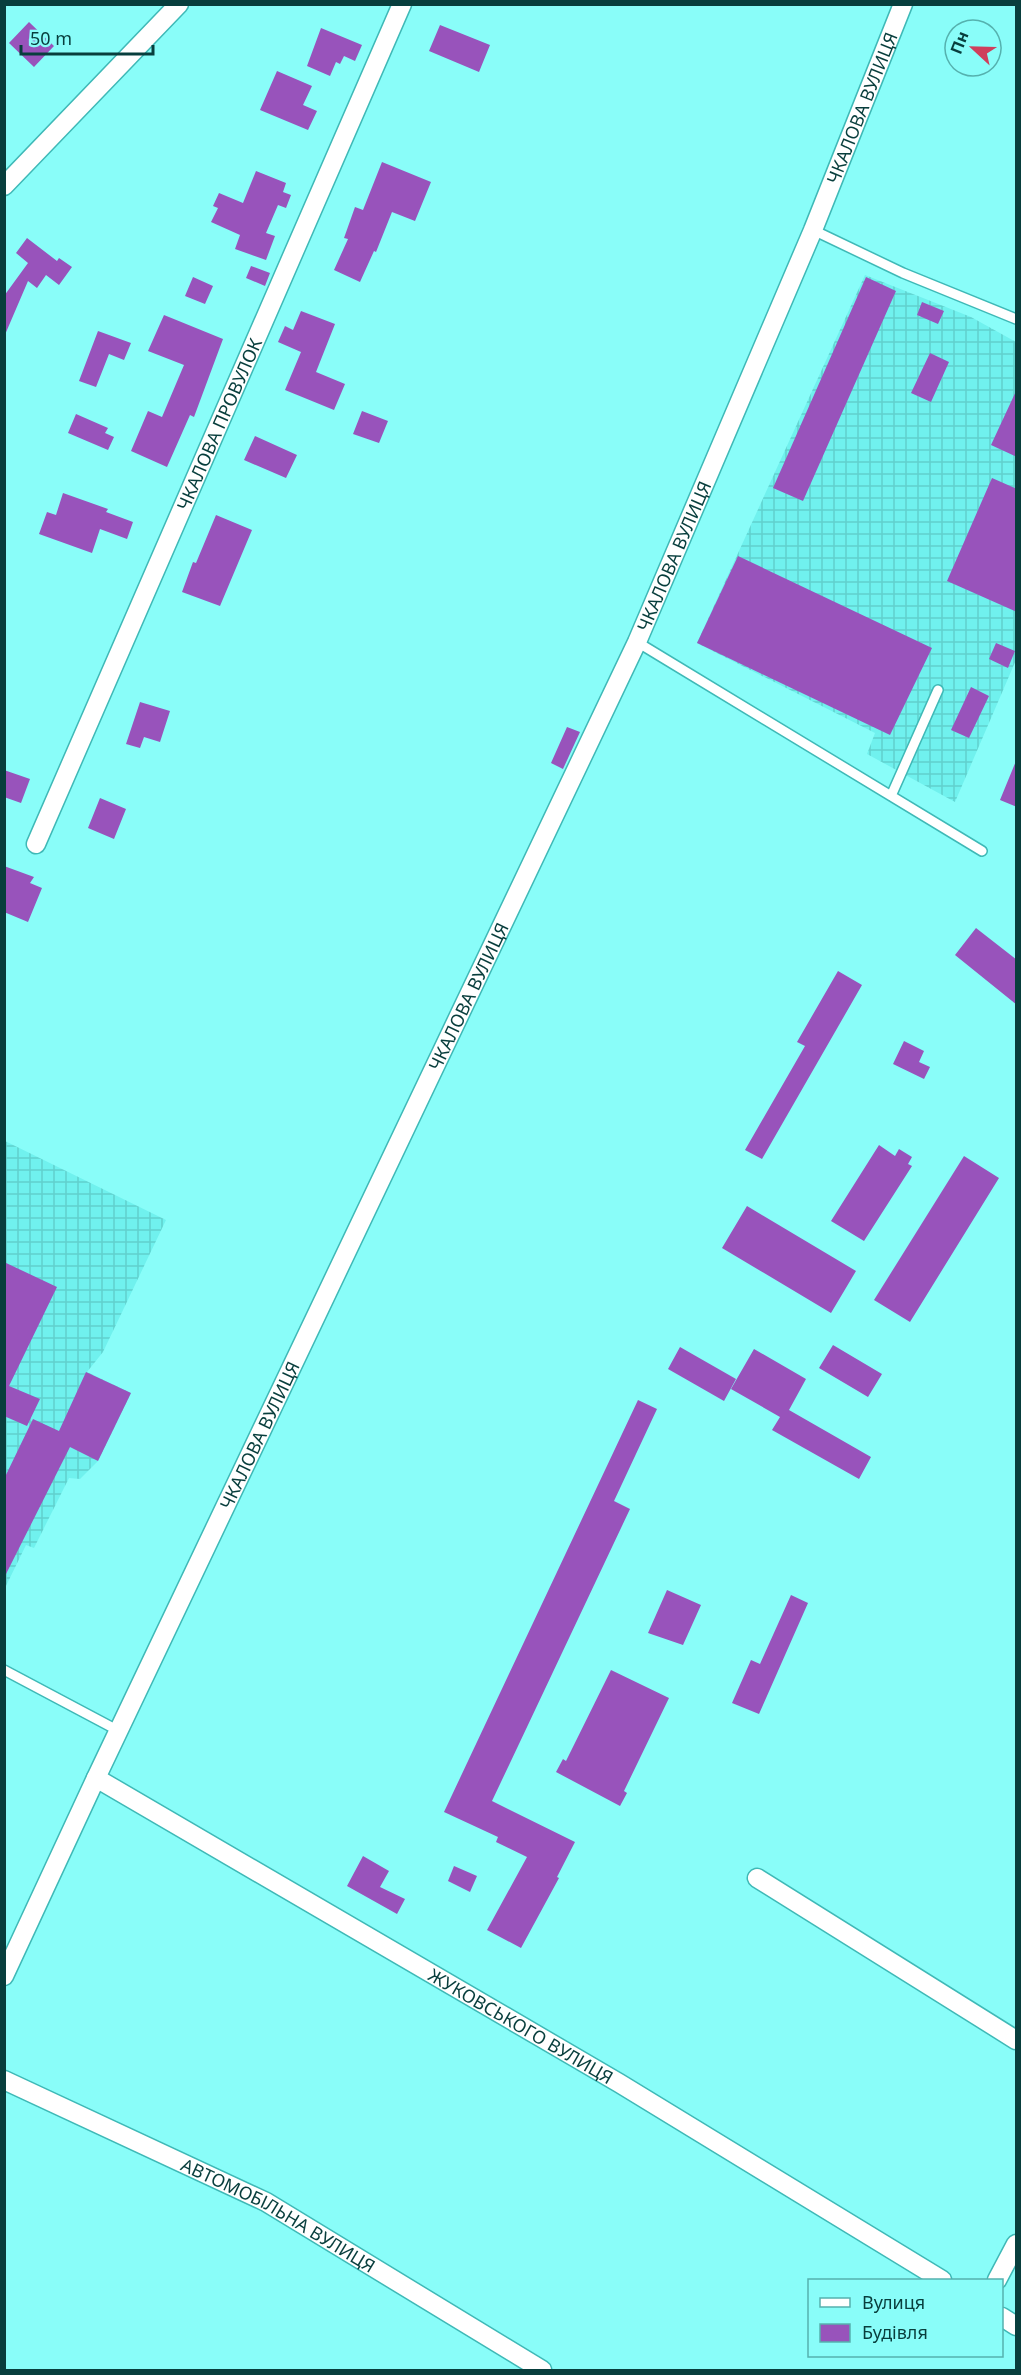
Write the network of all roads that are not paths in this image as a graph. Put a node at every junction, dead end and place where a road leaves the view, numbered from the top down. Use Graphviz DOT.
graph roads {
  1 [pos="179,4"];
  2 [pos="402,4"];
  3 [pos="903,4"];
  4 [pos="4,186"];
  5 [pos="813,230"];
  6 [pos="1017,319"];
  7 [pos="637,642"];
  8 [pos="938,690"];
  9 [pos="891,796"];
  10 [pos="36,844"];
  11 [pos="982,851"];
  12 [pos="4,1670"];
  13 [pos="119,1731"];
  14 [pos="96,1778"];
  15 [pos="757,1878"];
  16 [pos="4,1976"];
  17 [pos="1017,2040"];
  18 [pos="4,2080"];
  19 [pos="1017,2244"];
  20 [pos="940,2279"];
  21 [pos="998,2279"];
  22 [pos="1003,2318"];
  23 [pos="1017,2326"];
  24 [pos="542,2370"];
  1 -- 4 [label="street"];
  2 -- 10 [label="street, ЧКАЛОВА ПРОВУЛОК"];
  3 -- 5 [label="street, ЧКАЛОВА ВУЛИЦЯ"];
  5 -- 6 [label="lane"];
  5 -- 7 [label="street, ЧКАЛОВА ВУЛИЦЯ"];
  7 -- 9 [label="lane"];
  7 -- 13 [label="street, ЧКАЛОВА ВУЛИЦЯ"];
  8 -- 9 [label="lane"];
  9 -- 11 [label="lane"];
  12 -- 13 [label="lane"];
  13 -- 14 [label="street, ЧКАЛОВА ВУЛИЦЯ"];
  14 -- 16 [label="street, ЧКАЛОВА ВУЛИЦЯ"];
  14 -- 20 [label="street, ЖУКОВСЬКОГО ВУЛИЦЯ"];
  15 -- 17 [label="street"];
  18 -- 24 [label="street, АВТОМОБІЛЬНА ВУЛИЦЯ"];
  19 -- 21 [label="street"];
  22 -- 23 [label="street"];
}
